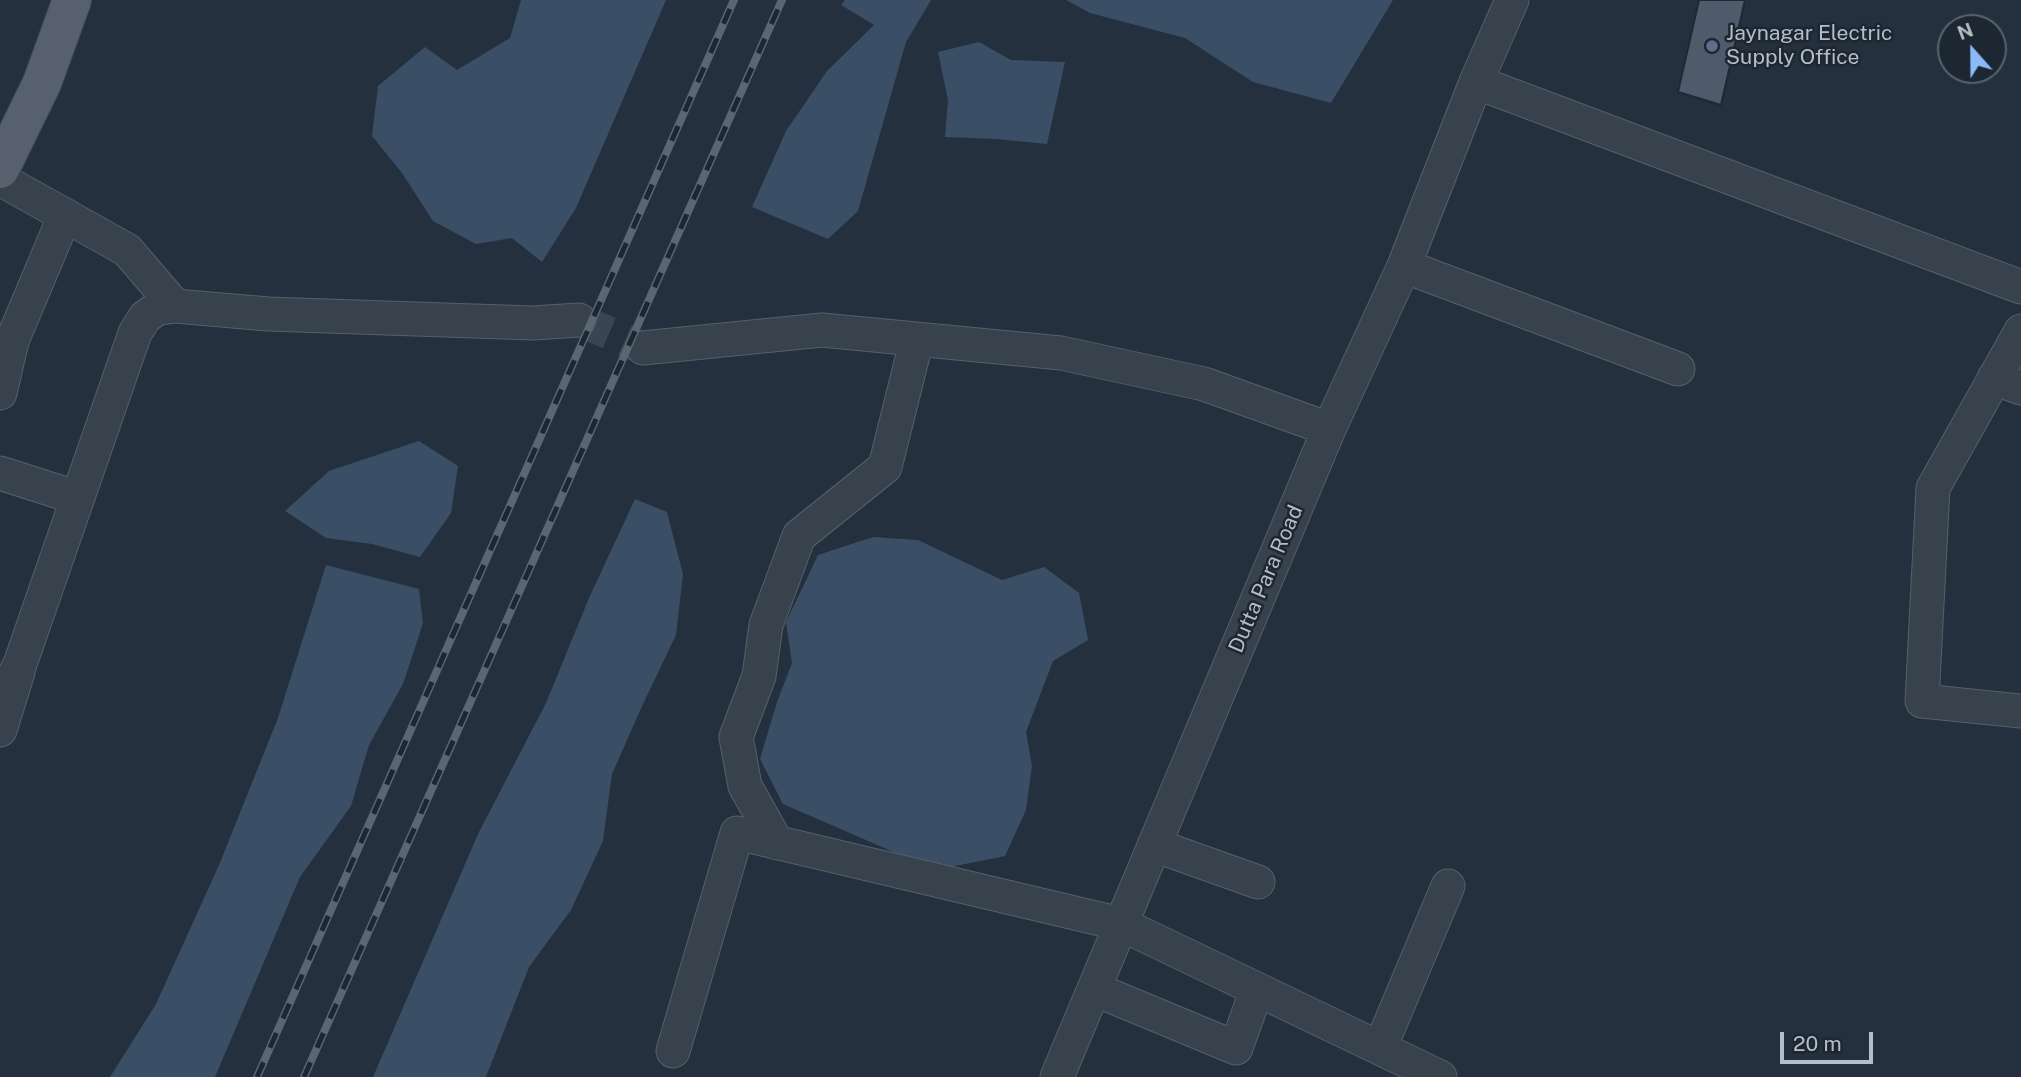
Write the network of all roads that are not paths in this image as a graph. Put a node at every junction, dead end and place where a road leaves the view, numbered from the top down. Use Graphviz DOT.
graph roads {
  1 [pos="72,0"];
  2 [pos="1512,0"];
  3 [pos="1476,82"];
  4 [pos="0,169"];
  5 [pos="0,179"];
  6 [pos="65,215"];
  7 [pos="1404,266"];
  8 [pos="2021,288"];
  9 [pos="175,306"];
  10 [pos="579,320"];
  11 [pos="2021,331"];
  12 [pos="917,339"];
  13 [pos="643,348"];
  14 [pos="1678,369"];
  15 [pos="2008,383"];
  16 [pos="0,393"];
  17 [pos="1329,429"];
  18 [pos="0,473"];
  19 [pos="78,498"];
  20 [pos="20,664"];
  21 [pos="0,691"];
  22 [pos="2021,711"];
  23 [pos="0,730"];
  24 [pos="777,843"];
  25 [pos="1154,845"];
  26 [pos="1258,882"];
  27 [pos="1448,886"];
  28 [pos="1121,924"];
  29 [pos="1094,989"];
  30 [pos="1257,989"];
  31 [pos="1380,1048"];
  32 [pos="673,1051"];
  33 [pos="1057,1077"];
  34 [pos="1440,1077"];
  1 -- 4 [label="main road"];
  2 -- 3 [label="street, Dutta Para Road"];
  3 -- 7 [label="street, Dutta Para Road"];
  3 -- 8 [label="street"];
  5 -- 6 [label="street"];
  6 -- 9 [label="street"];
  6 -- 16 [label="street"];
  7 -- 14 [label="street"];
  7 -- 17 [label="street, Dutta Para Road"];
  9 -- 10 [label="street"];
  9 -- 19 [label="street"];
  11 -- 15 [label="street"];
  12 -- 13 [label="street"];
  12 -- 17 [label="street"];
  12 -- 24 [label="street"];
  15 -- 22 [label="street"];
  17 -- 25 [label="street, Dutta Para Road"];
  18 -- 19 [label="street"];
  19 -- 20 [label="street"];
  20 -- 21 [label="street"];
  20 -- 23 [label="street"];
  24 -- 28 [label="street"];
  24 -- 32 [label="street"];
  25 -- 26 [label="street"];
  25 -- 28 [label="street, Dutta Para Road"];
  27 -- 31 [label="street"];
  28 -- 29 [label="street, Dutta Para Road"];
  28 -- 30 [label="street"];
  29 -- 30 [label="street"];
  29 -- 33 [label="street, Dutta Para Road"];
  30 -- 31 [label="street"];
  31 -- 34 [label="street"];
}
